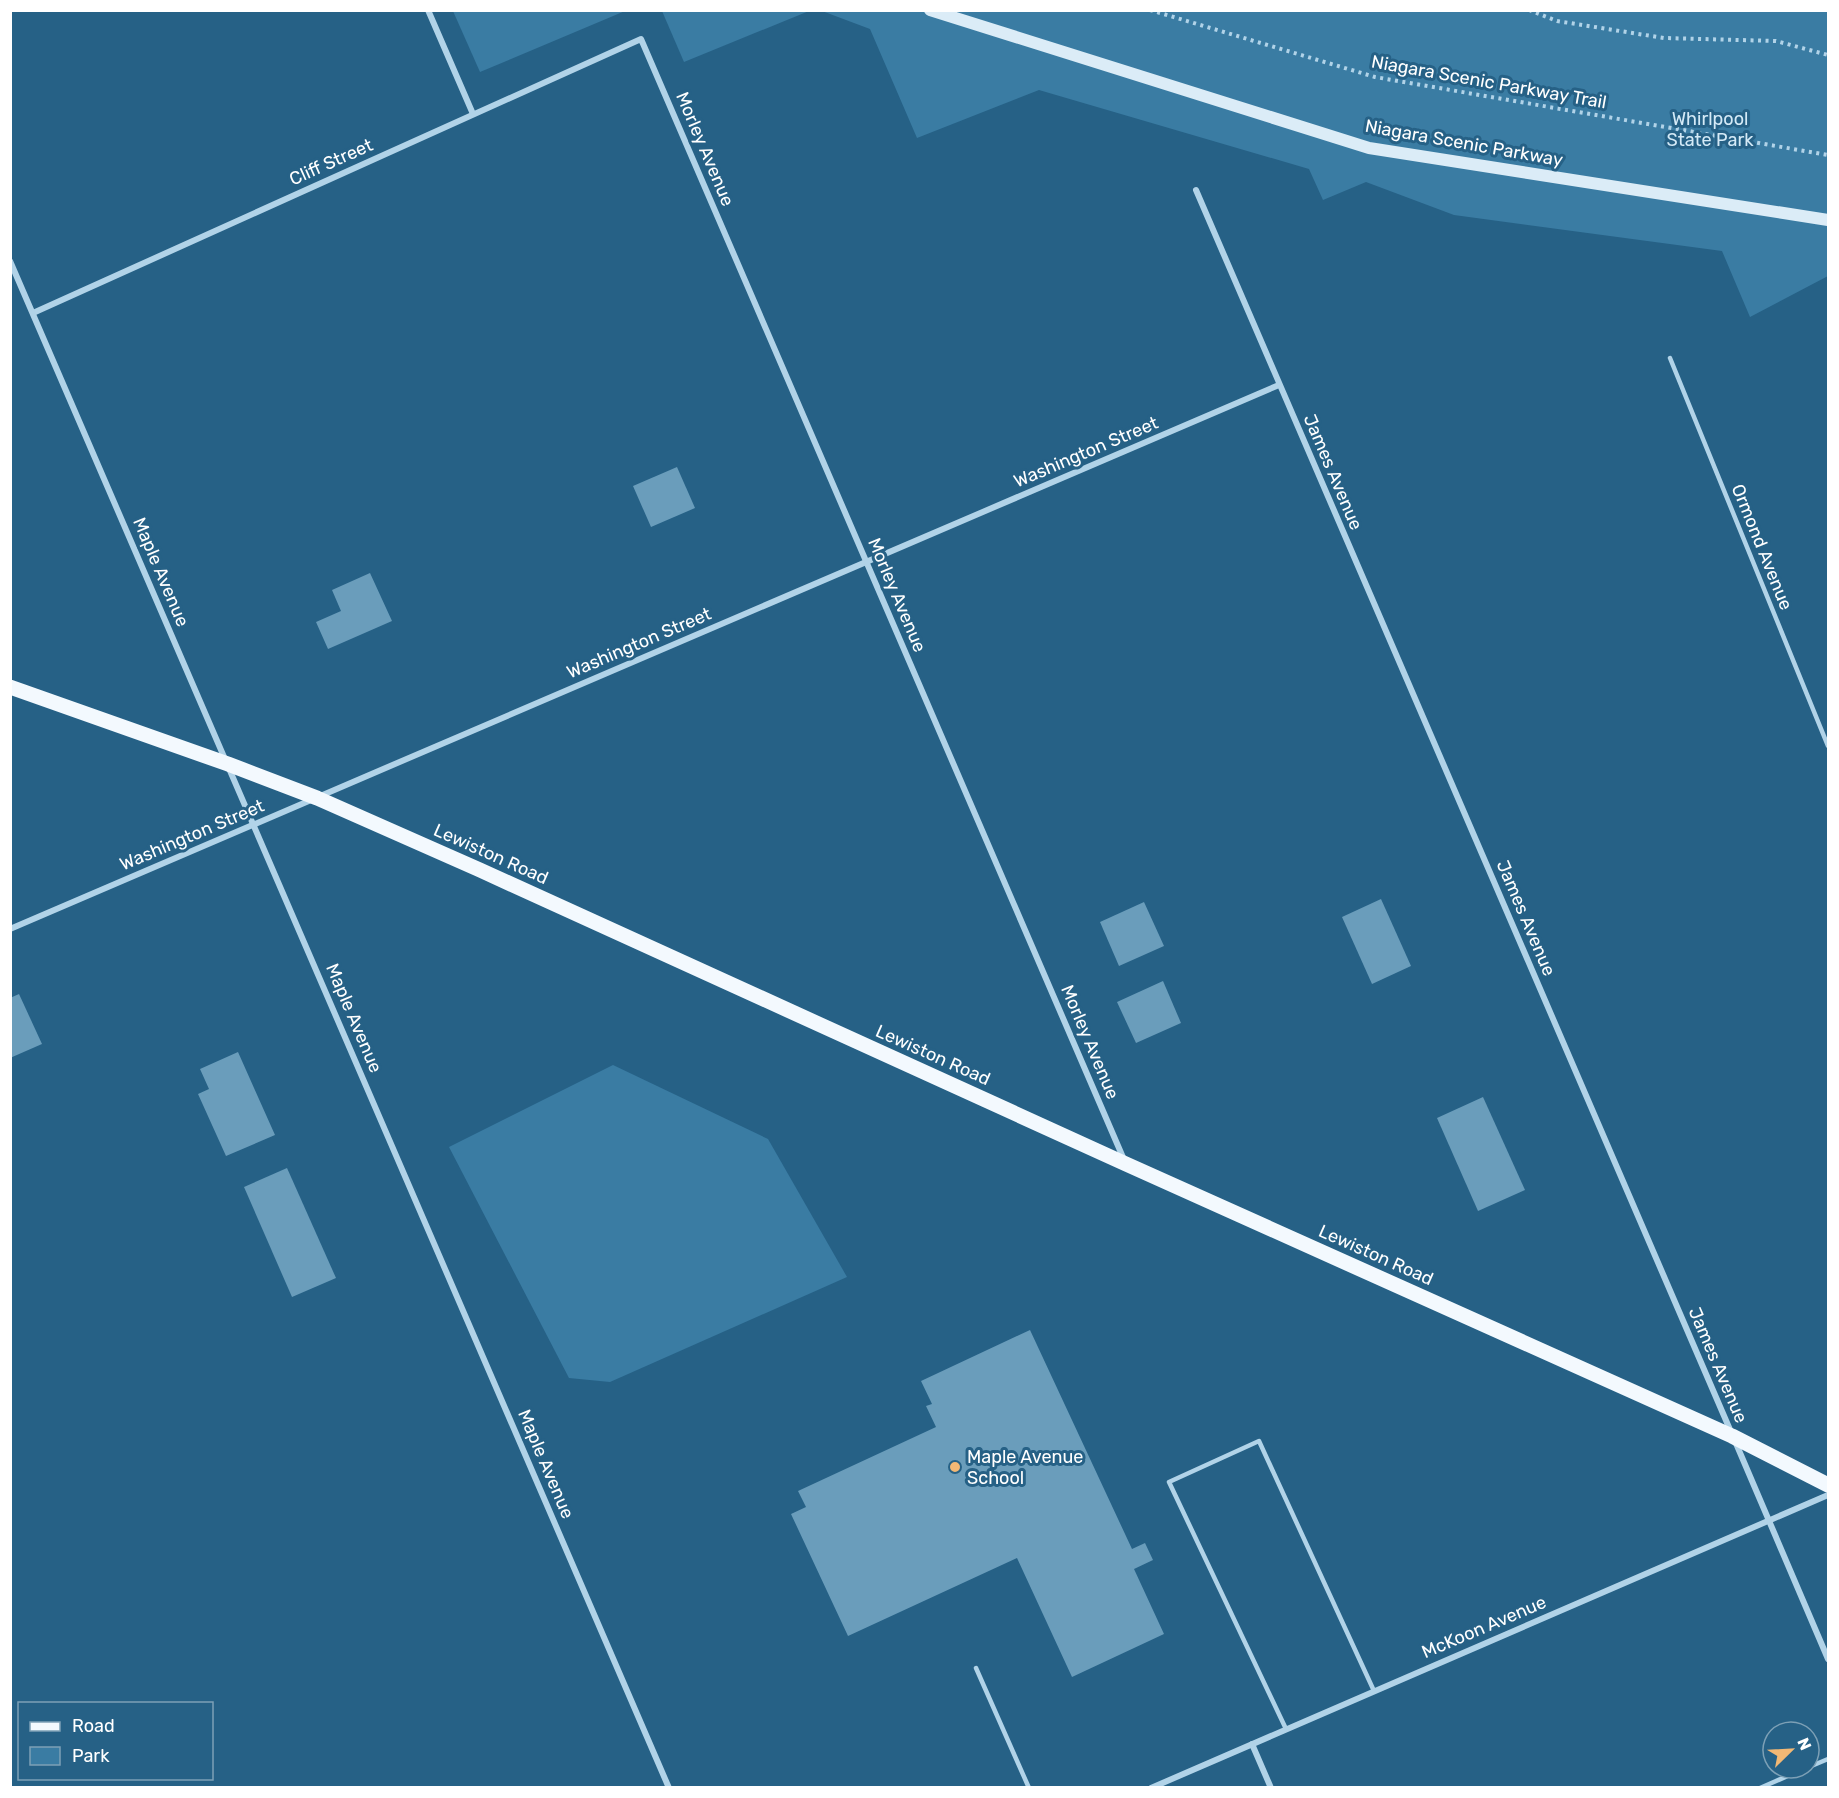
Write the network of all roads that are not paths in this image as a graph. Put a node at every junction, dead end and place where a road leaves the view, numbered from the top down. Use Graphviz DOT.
graph roads {
  1 [pos="428,10"];
  2 [pos="930,10"];
  3 [pos="641,39"];
  4 [pos="473,114"];
  5 [pos="1196,190"];
  6 [pos="1828,220"];
  7 [pos="10,261"];
  8 [pos="33,314"];
  9 [pos="1670,358"];
  10 [pos="1279,385"];
  11 [pos="867,562"];
  12 [pos="10,687"];
  13 [pos="1828,746"];
  14 [pos="228,764"];
  15 [pos="317,798"];
  16 [pos="254,825"];
  17 [pos="10,929"];
  18 [pos="1126,1164"];
  19 [pos="1732,1436"];
  20 [pos="1828,1485"];
  21 [pos="1828,1495"];
  22 [pos="1769,1520"];
  23 [pos="1828,1659"];
  24 [pos="976,1668"];
  25 [pos="1374,1691"];
  26 [pos="1286,1729"];
  27 [pos="1252,1744"];
  28 [pos="1778,1780"];
  29 [pos="669,1788"];
  30 [pos="1029,1788"];
  31 [pos="1151,1788"];
  32 [pos="1271,1788"];
  33 [pos="1760,1788"];
  1 -- 4 [label="street"];
  2 -- 6 [label="main road, Niagara Scenic Parkway"];
  3 -- 4 [label="street, Cliff Street"];
  3 -- 11 [label="street, Morley Avenue"];
  4 -- 8 [label="street, Cliff Street"];
  5 -- 10 [label="street, James Avenue"];
  7 -- 8 [label="street, Maple Avenue"];
  8 -- 14 [label="street, Maple Avenue"];
  9 -- 13 [label="lane, Ormond Avenue"];
  10 -- 11 [label="street, Washington Street"];
  10 -- 19 [label="street, James Avenue"];
  11 -- 15 [label="street, Washington Street"];
  11 -- 18 [label="street, Morley Avenue"];
  12 -- 14 [label="main road, Lewiston Road"];
  14 -- 15 [label="main road, Lewiston Road"];
  14 -- 16 [label="street, Maple Avenue"];
  15 -- 16 [label="street, Washington Street"];
  15 -- 18 [label="main road, Lewiston Road"];
  16 -- 17 [label="street, Washington Street"];
  16 -- 29 [label="street, Maple Avenue"];
  18 -- 19 [label="main road, Lewiston Road"];
  19 -- 20 [label="main road, Lewiston Road"];
  19 -- 22 [label="street, James Avenue"];
  21 -- 22 [label="street, McKoon Avenue"];
  22 -- 23 [label="street, James Avenue"];
  22 -- 25 [label="street, McKoon Avenue"];
  24 -- 30 [label="lane"];
  25 -- 26 [label="street, McKoon Avenue"];
  25 -- 26 [label="lane"];
  26 -- 27 [label="street, McKoon Avenue"];
  27 -- 31 [label="street, McKoon Avenue"];
  27 -- 32 [label="street"];
  28 -- 33 [label="lane"];
}
